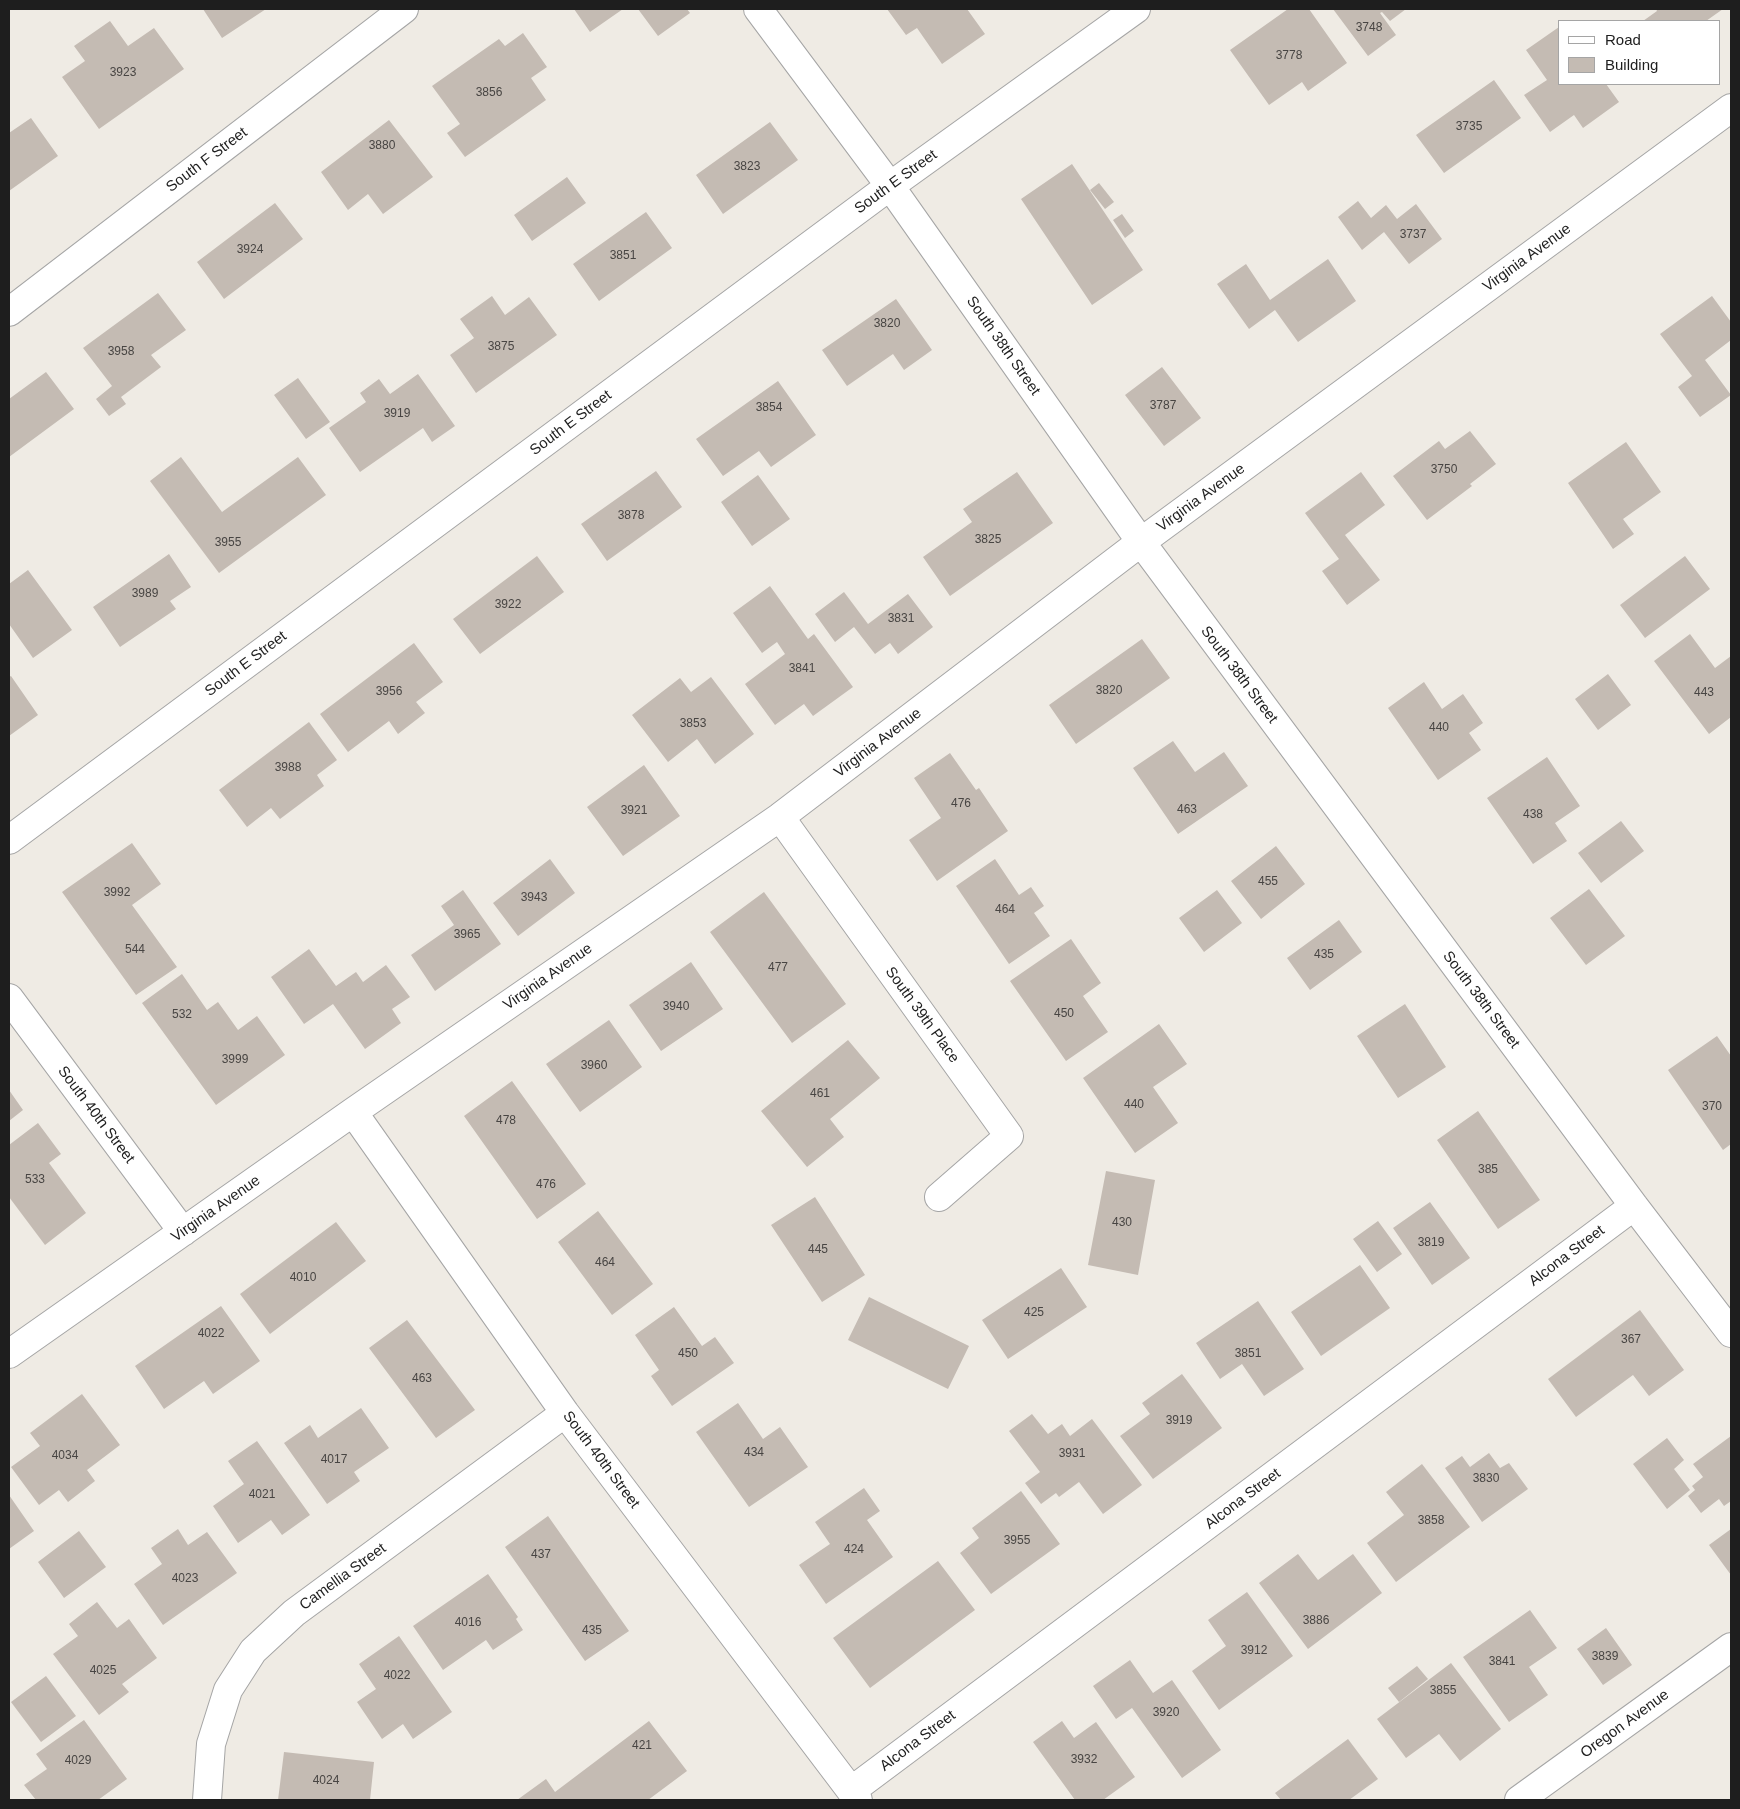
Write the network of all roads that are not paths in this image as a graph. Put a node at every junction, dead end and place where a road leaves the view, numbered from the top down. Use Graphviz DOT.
graph roads {
  1 [pos="404,9"];
  2 [pos="758,9"];
  3 [pos="1136,9"];
  4 [pos="1731,108"];
  5 [pos="890,186"];
  6 [pos="9,312"];
  7 [pos="1141,542"];
  8 [pos="780,817"];
  9 [pos="9,840"];
  10 [pos="9,998"];
  11 [pos="353,1112"];
  12 [pos="939,1198"];
  13 [pos="1634,1206"];
  14 [pos="183,1232"];
  15 [pos="1731,1333"];
  16 [pos="9,1354"];
  17 [pos="566,1413"];
  18 [pos="1731,1647"];
  19 [pos="855,1796"];
  20 [pos="207,1800"];
  21 [pos="1520,1800"];
  1 -- 6 [label="street, South F Street"];
  2 -- 5 [label="street, South 38th Street"];
  3 -- 5 [label="street, South E Street"];
  4 -- 7 [label="street, Virginia Avenue"];
  5 -- 7 [label="street, South 38th Street"];
  5 -- 9 [label="street, South E Street"];
  7 -- 8 [label="street, Virginia Avenue"];
  7 -- 13 [label="street, South 38th Street"];
  8 -- 11 [label="street, Virginia Avenue"];
  8 -- 12 [label="street, South 39th Place"];
  10 -- 14 [label="street, South 40th Street"];
  11 -- 14 [label="street, Virginia Avenue"];
  11 -- 17 [label="street, South 40th Street"];
  13 -- 15 [label="street, South 38th Street"];
  13 -- 19 [label="street, Alcona Street"];
  14 -- 16 [label="street, Virginia Avenue"];
  17 -- 19 [label="street, South 40th Street"];
  17 -- 20 [label="street, Camellia Street"];
  18 -- 21 [label="street, Oregon Avenue"];
}
